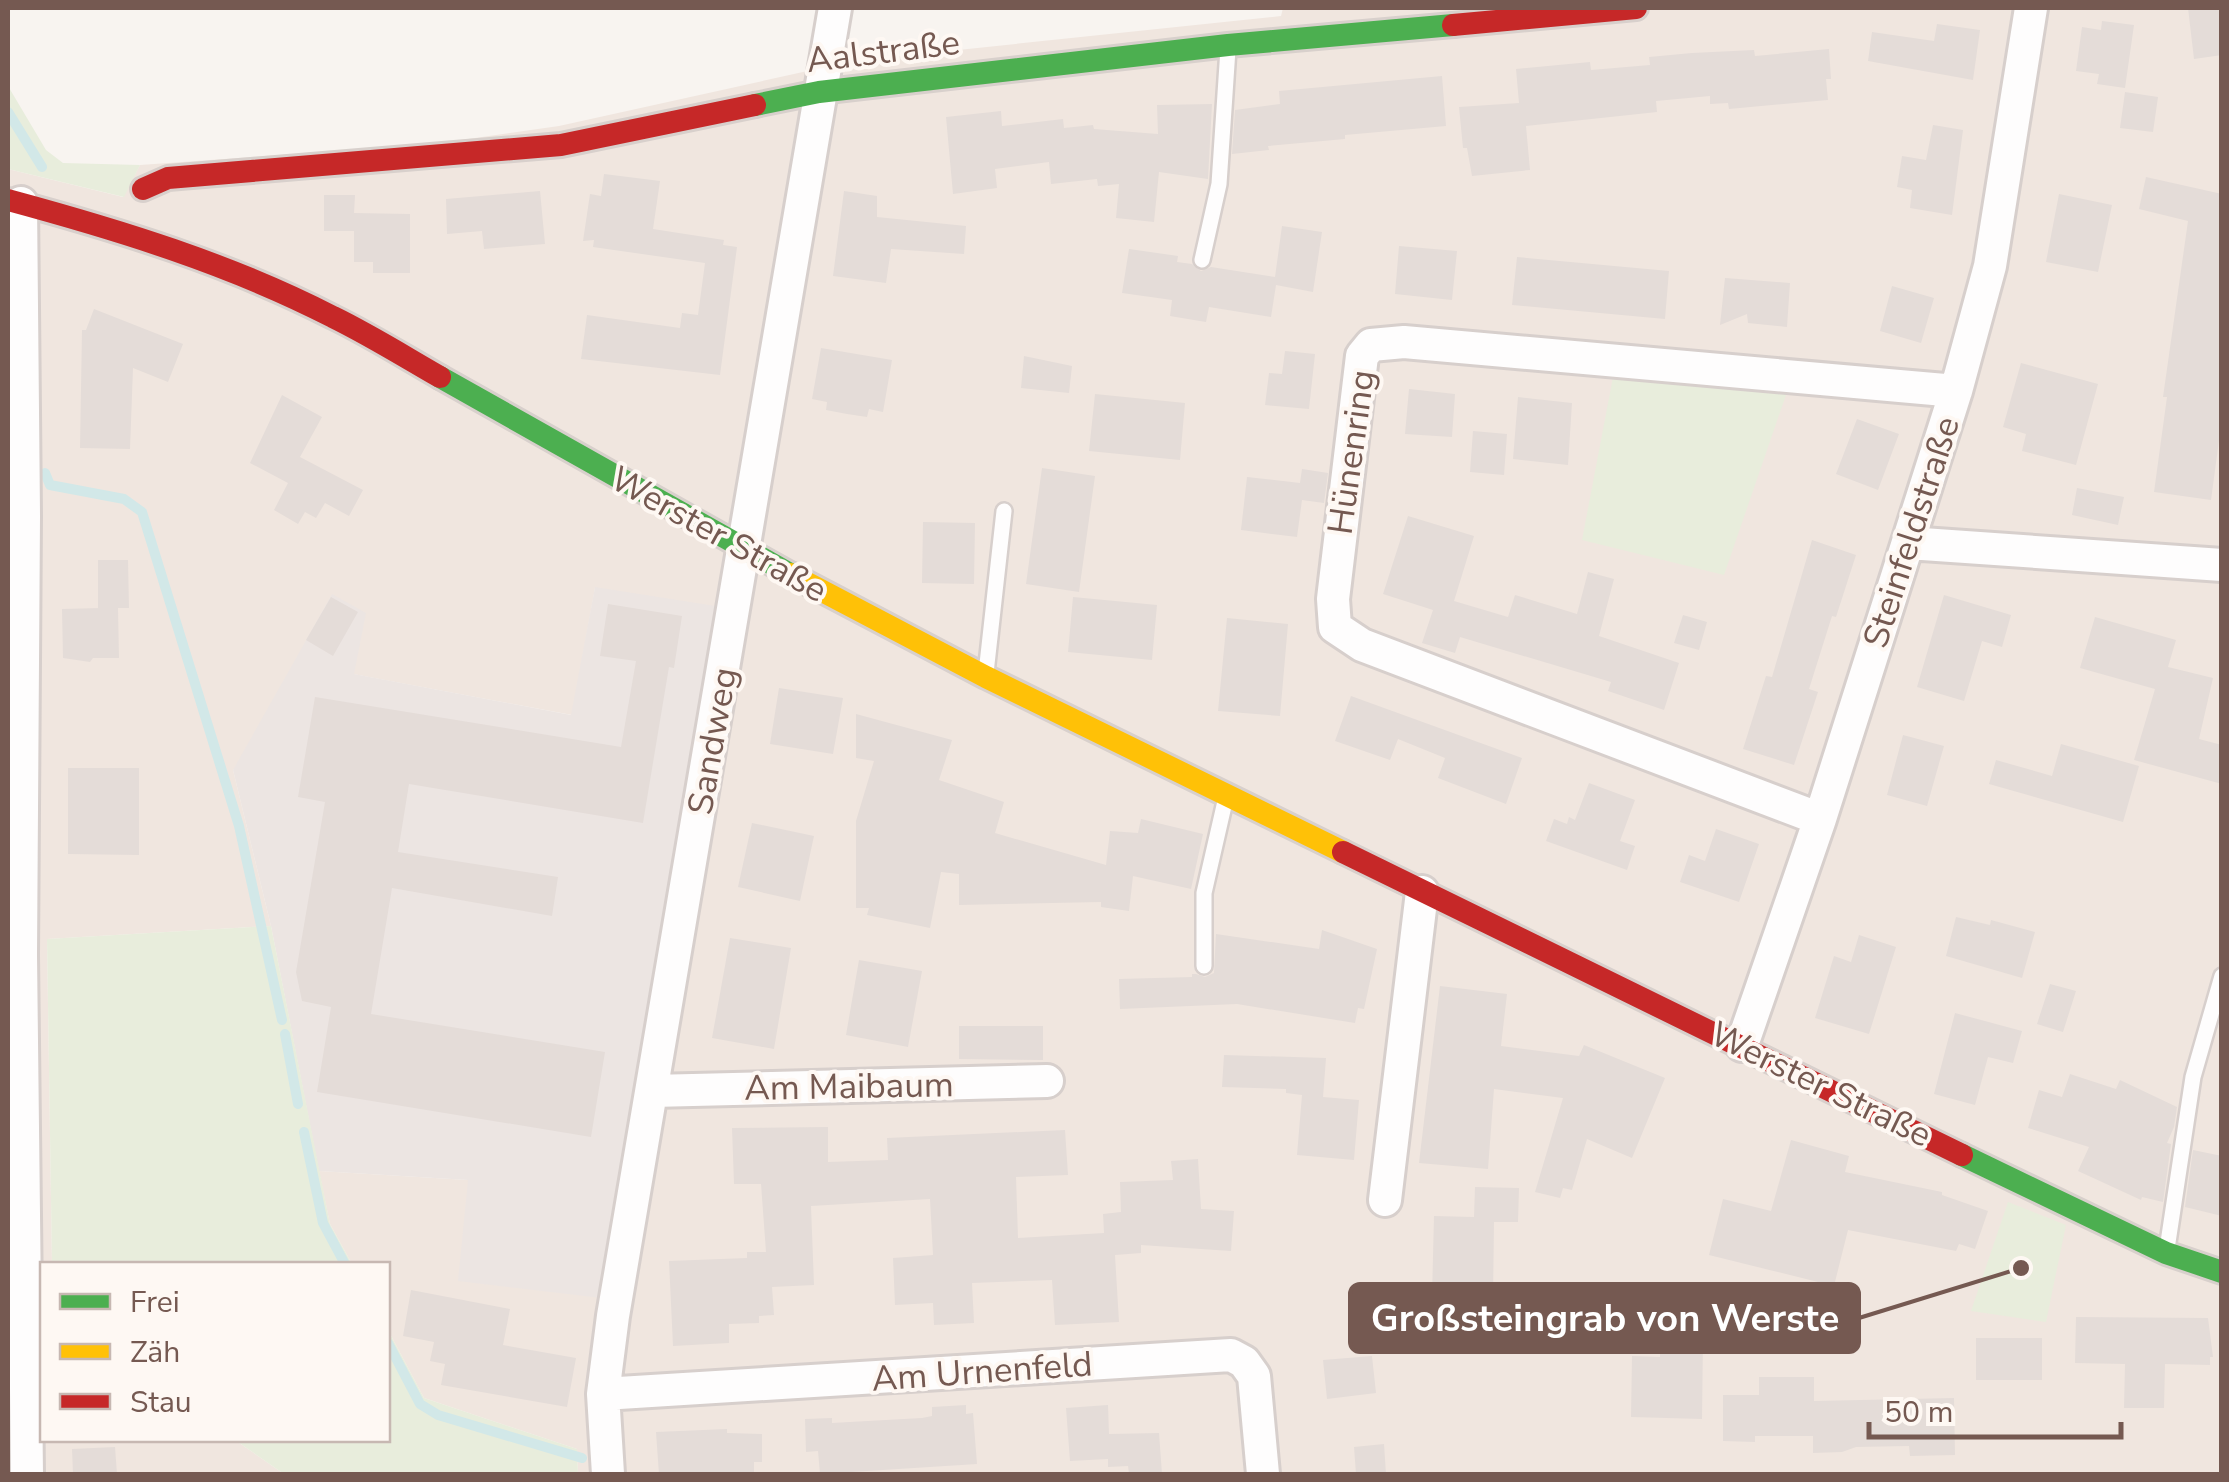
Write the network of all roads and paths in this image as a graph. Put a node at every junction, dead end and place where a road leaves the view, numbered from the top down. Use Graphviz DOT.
graph roads {
  1 [pos="835,8"];
  2 [pos="1632,8"];
  3 [pos="2031,8"];
  4 [pos="1228,45"];
  5 [pos="819,92"];
  6 [pos="143,189"];
  7 [pos="14,201"];
  8 [pos="1202,260"];
  9 [pos="1956,391"];
  10 [pos="1004,511"];
  11 [pos="1908,543"];
  12 [pos="745,552"];
  13 [pos="2222,565"];
  14 [pos="986,677"];
  15 [pos="1226,796"];
  16 [pos="1820,819"];
  17 [pos="1422,892"];
  18 [pos="14,955"];
  19 [pos="1204,966"];
  20 [pos="2222,976"];
  21 [pos="1742,1044"];
  22 [pos="1047,1081"];
  23 [pos="652,1091"];
  24 [pos="1385,1200"];
  25 [pos="2166,1253"];
  26 [pos="2222,1272"];
  27 [pos="603,1394"];
  28 [pos="27,1474"];
  29 [pos="608,1474"];
  30 [pos="1263,1474"];
  1 -- 5 [label="street, Sandweg"];
  2 -- 4 [label="main road, Aalstraße"];
  3 -- 9 [label="street, Steinfeldstraße"];
  4 -- 5 [label="main road, Aalstraße"];
  4 -- 8 [label="lane"];
  5 -- 6 [label="main road, Aalstraße"];
  5 -- 12 [label="street, Sandweg"];
  7 -- 12 [label="main road, Werster Straße"];
  7 -- 18 [label="street"];
  9 -- 11 [label="street, Steinfeldstraße"];
  9 -- 16 [label="street, Hünenring"];
  10 -- 14 [label="lane"];
  11 -- 13 [label="street"];
  11 -- 16 [label="street, Steinfeldstraße"];
  12 -- 14 [label="main road, Werster Straße"];
  12 -- 23 [label="street, Sandweg"];
  14 -- 15 [label="main road, Werster Straße"];
  15 -- 17 [label="main road, Werster Straße"];
  15 -- 19 [label="lane"];
  16 -- 21 [label="street, Steinfeldstraße"];
  17 -- 21 [label="main road, Werster Straße"];
  17 -- 24 [label="street"];
  18 -- 28 [label="street"];
  20 -- 25 [label="lane"];
  21 -- 25 [label="main road, Werster Straße"];
  22 -- 23 [label="street, Am Maibaum"];
  23 -- 27 [label="street, Sandweg"];
  25 -- 26 [label="main road, Werster Straße"];
  27 -- 29 [label="street, Sandweg"];
  27 -- 30 [label="street, Am Urnenfeld"];
}
